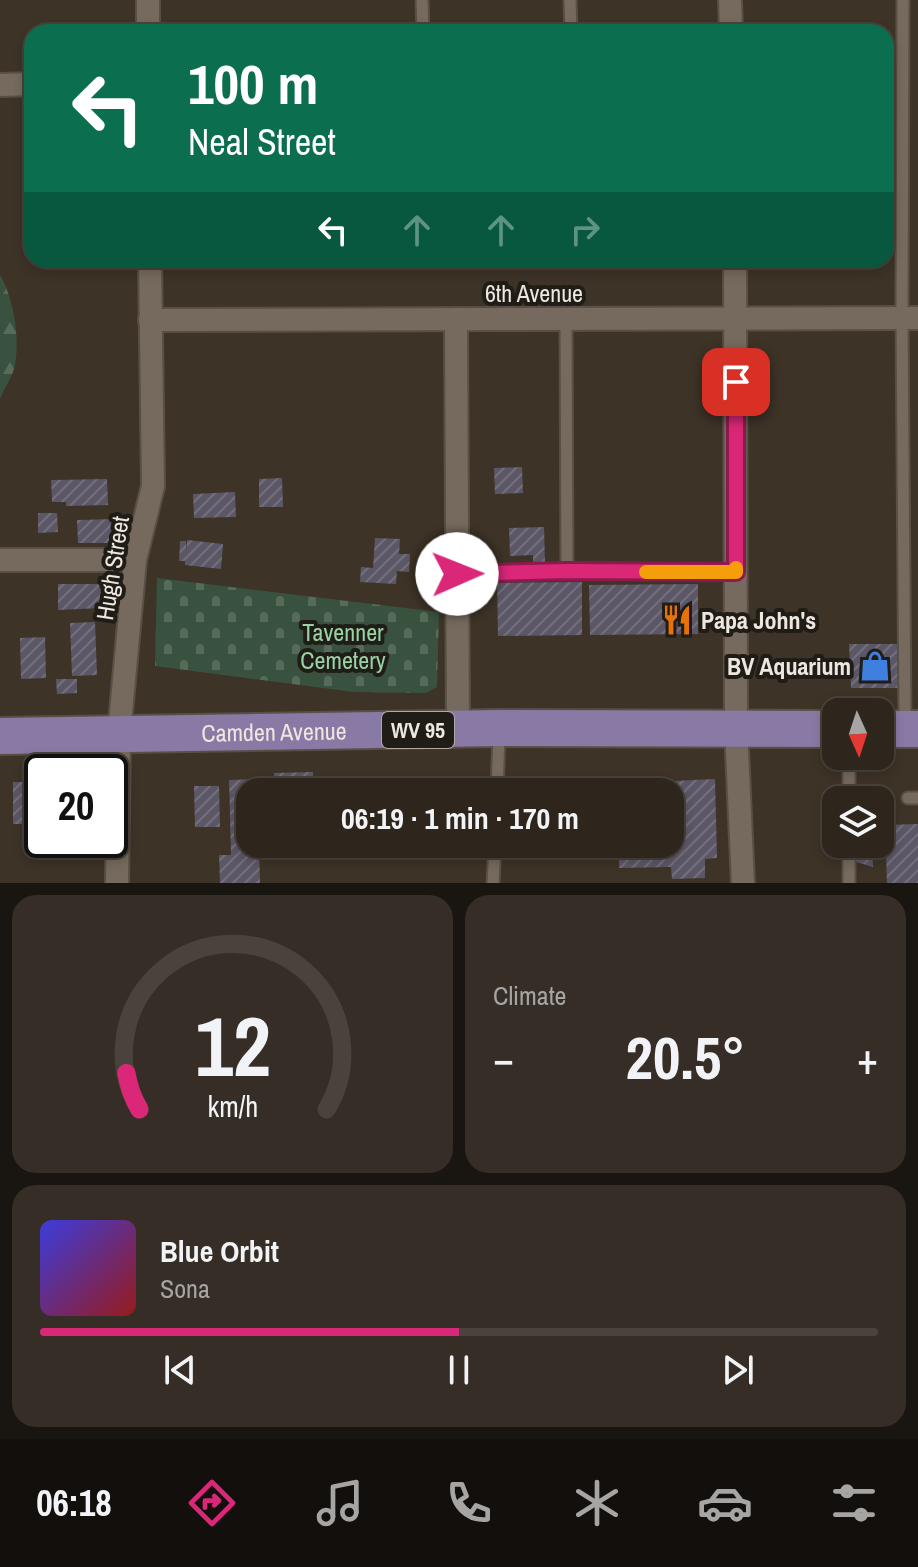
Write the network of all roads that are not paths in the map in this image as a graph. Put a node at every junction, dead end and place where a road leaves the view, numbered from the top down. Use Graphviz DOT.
graph roads {
  1 [pos="148,0"];
  2 [pos="422,0"];
  3 [pos="570,0"];
  4 [pos="730,0"];
  5 [pos="903,0"];
  6 [pos="148,24"];
  7 [pos="423,24"];
  8 [pos="571,24"];
  9 [pos="731,24"];
  10 [pos="24,84"];
  11 [pos="0,85"];
  12 [pos="150,268"];
  13 [pos="735,268"];
  14 [pos="736,318"];
  15 [pos="910,318"];
  16 [pos="456,319"];
  17 [pos="566,319"];
  18 [pos="150,320"];
  19 [pos="0,560"];
  20 [pos="135,560"];
  21 [pos="567,571"];
  22 [pos="736,572"];
  23 [pos="457,574"];
  24 [pos="500,728"];
  25 [pos="736,728"];
  26 [pos="458,729"];
  27 [pos="822,729"];
  28 [pos="901,729"];
  29 [pos="119,734"];
  30 [pos="0,736"];
  31 [pos="498,778"];
  32 [pos="494,858"];
  33 [pos="849,860"];
  34 [pos="117,883"];
  35 [pos="493,883"];
  36 [pos="743,883"];
  37 [pos="849,883"];
  1 -- 6 [label="street"];
  2 -- 7 [label="lane"];
  3 -- 8 [label="lane"];
  4 -- 9 [label="street"];
  5 -- 15 [label="lane"];
  10 -- 11 [label="street"];
  12 -- 18 [label="street, Hugh Street"];
  13 -- 14 [label="street"];
  14 -- 15 [label="street, 6th Avenue"];
  14 -- 17 [label="street, 6th Avenue"];
  14 -- 22 [label="street"];
  15 -- 28 [label="lane"];
  16 -- 17 [label="street, 6th Avenue"];
  16 -- 18 [label="street, 6th Avenue"];
  16 -- 23 [label="street"];
  17 -- 21 [label="lane"];
  18 -- 20 [label="street, Hugh Street"];
  19 -- 20 [label="street"];
  20 -- 29 [label="street, Hugh Street"];
  21 -- 22 [label="lane"];
  21 -- 23 [label="lane"];
  22 -- 25 [label="street"];
  23 -- 26 [label="street"];
  24 -- 25 [label="main road, Camden Avenue / WV 95"];
  24 -- 26 [label="main road, Camden Avenue / WV 95"];
  24 -- 31 [label="lane"];
  25 -- 27 [label="main road, Camden Avenue / WV 95"];
  25 -- 36 [label="street"];
  26 -- 29 [label="main road, Camden Avenue / WV 95"];
  29 -- 30 [label="main road, Camden Avenue / WV 95"];
  29 -- 34 [label="street, Hugh Street"];
  32 -- 35 [label="lane"];
  33 -- 37 [label="lane"];
}
